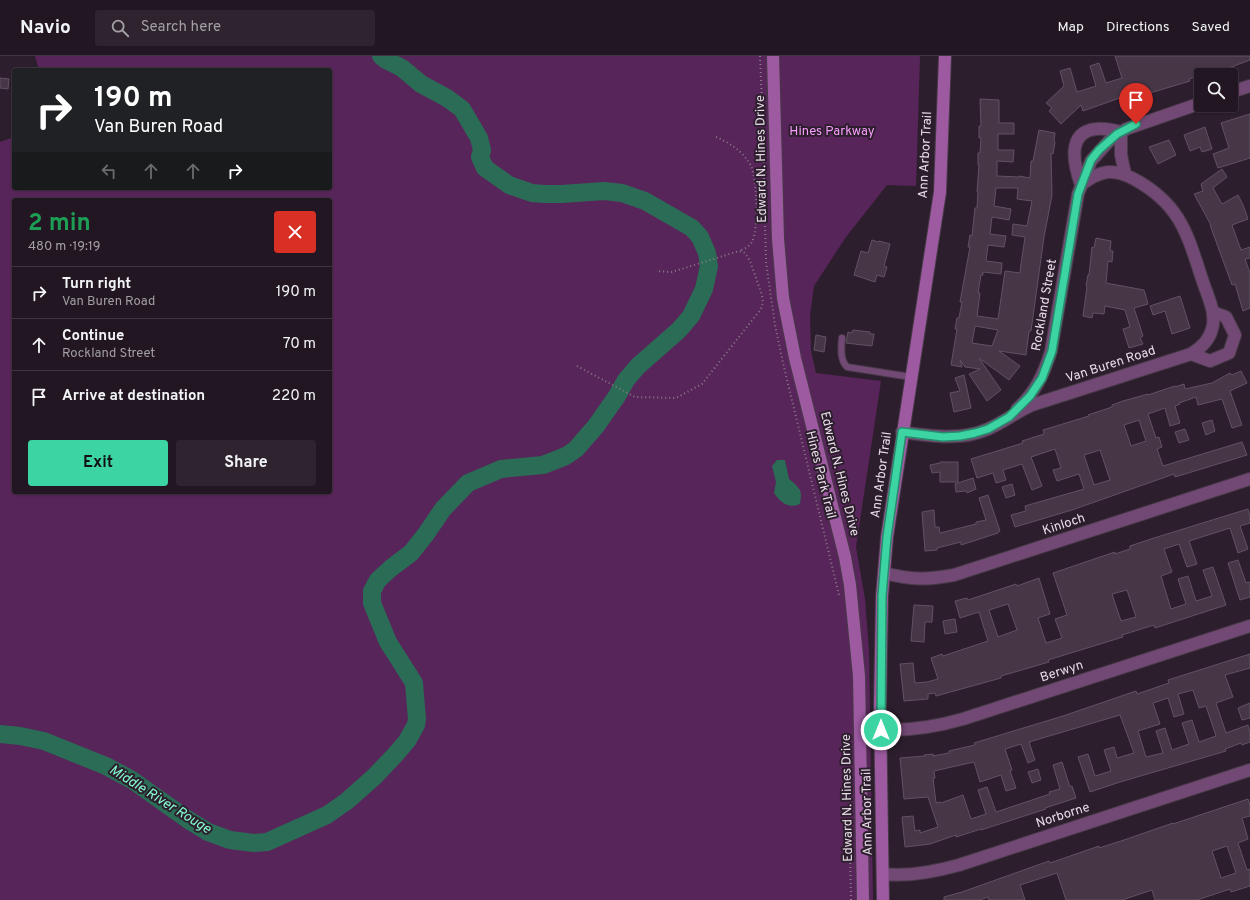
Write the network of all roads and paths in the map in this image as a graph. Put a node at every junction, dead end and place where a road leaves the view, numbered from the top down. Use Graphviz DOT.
graph roads {
  1 [pos="760,56"];
  2 [pos="773,56"];
  3 [pos="945,56"];
  4 [pos="1250,86"];
  5 [pos="1238,90"];
  6 [pos="762,102"];
  7 [pos="1194,104"];
  8 [pos="1121,132"];
  9 [pos="716,137"];
  10 [pos="763,142"];
  11 [pos="1125,174"];
  12 [pos="1081,185"];
  13 [pos="739,251"];
  14 [pos="656,271"];
  15 [pos="1213,312"];
  16 [pos="842,338"];
  17 [pos="1191,354"];
  18 [pos="577,366"];
  19 [pos="911,377"];
  20 [pos="1009,417"];
  21 [pos="902,432"];
  22 [pos="1250,479"];
  23 [pos="884,573"];
  24 [pos="840,601"];
  25 [pos="1250,626"];
  26 [pos="881,730"];
  27 [pos="1250,770"];
  28 [pos="849,794"];
  29 [pos="882,874"];
  30 [pos="851,900"];
  31 [pos="863,900"];
  32 [pos="883,900"];
  1 -- 6 [label="path"];
  2 -- 31 [label="street, Edward N. Hines Drive"];
  3 -- 19 [label="street, Ann Arbor Trail"];
  4 -- 5 [label="street"];
  7 -- 8 [label="street, Rockland Street"];
  8 -- 11 [label="street"];
  8 -- 12 [label="street, Rockland Street"];
  8 -- 12 [label="street, Rockland Street"];
  9 -- 13 [label="path"];
  10 -- 24 [label="path, Hines Park Trail"];
  11 -- 12 [label="street"];
  11 -- 15 [label="street, Van Buren Road"];
  12 -- 20 [label="street, Rockland Street"];
  13 -- 14 [label="path"];
  13 -- 18 [label="path"];
  15 -- 17 [label="street, Van Buren Road"];
  15 -- 17 [label="street"];
  16 -- 19 [label="lane"];
  17 -- 20 [label="street, Van Buren Road"];
  19 -- 21 [label="street, Ann Arbor Trail"];
  20 -- 21 [label="street, Van Buren Road"];
  21 -- 23 [label="street, Ann Arbor Trail"];
  22 -- 23 [label="street, Kinloch"];
  23 -- 26 [label="street, Ann Arbor Trail"];
  25 -- 26 [label="street, Berwyn"];
  26 -- 29 [label="street, Ann Arbor Trail"];
  27 -- 29 [label="street, Norborne"];
  28 -- 30 [label="path"];
  29 -- 32 [label="street, Ann Arbor Trail"];
}
